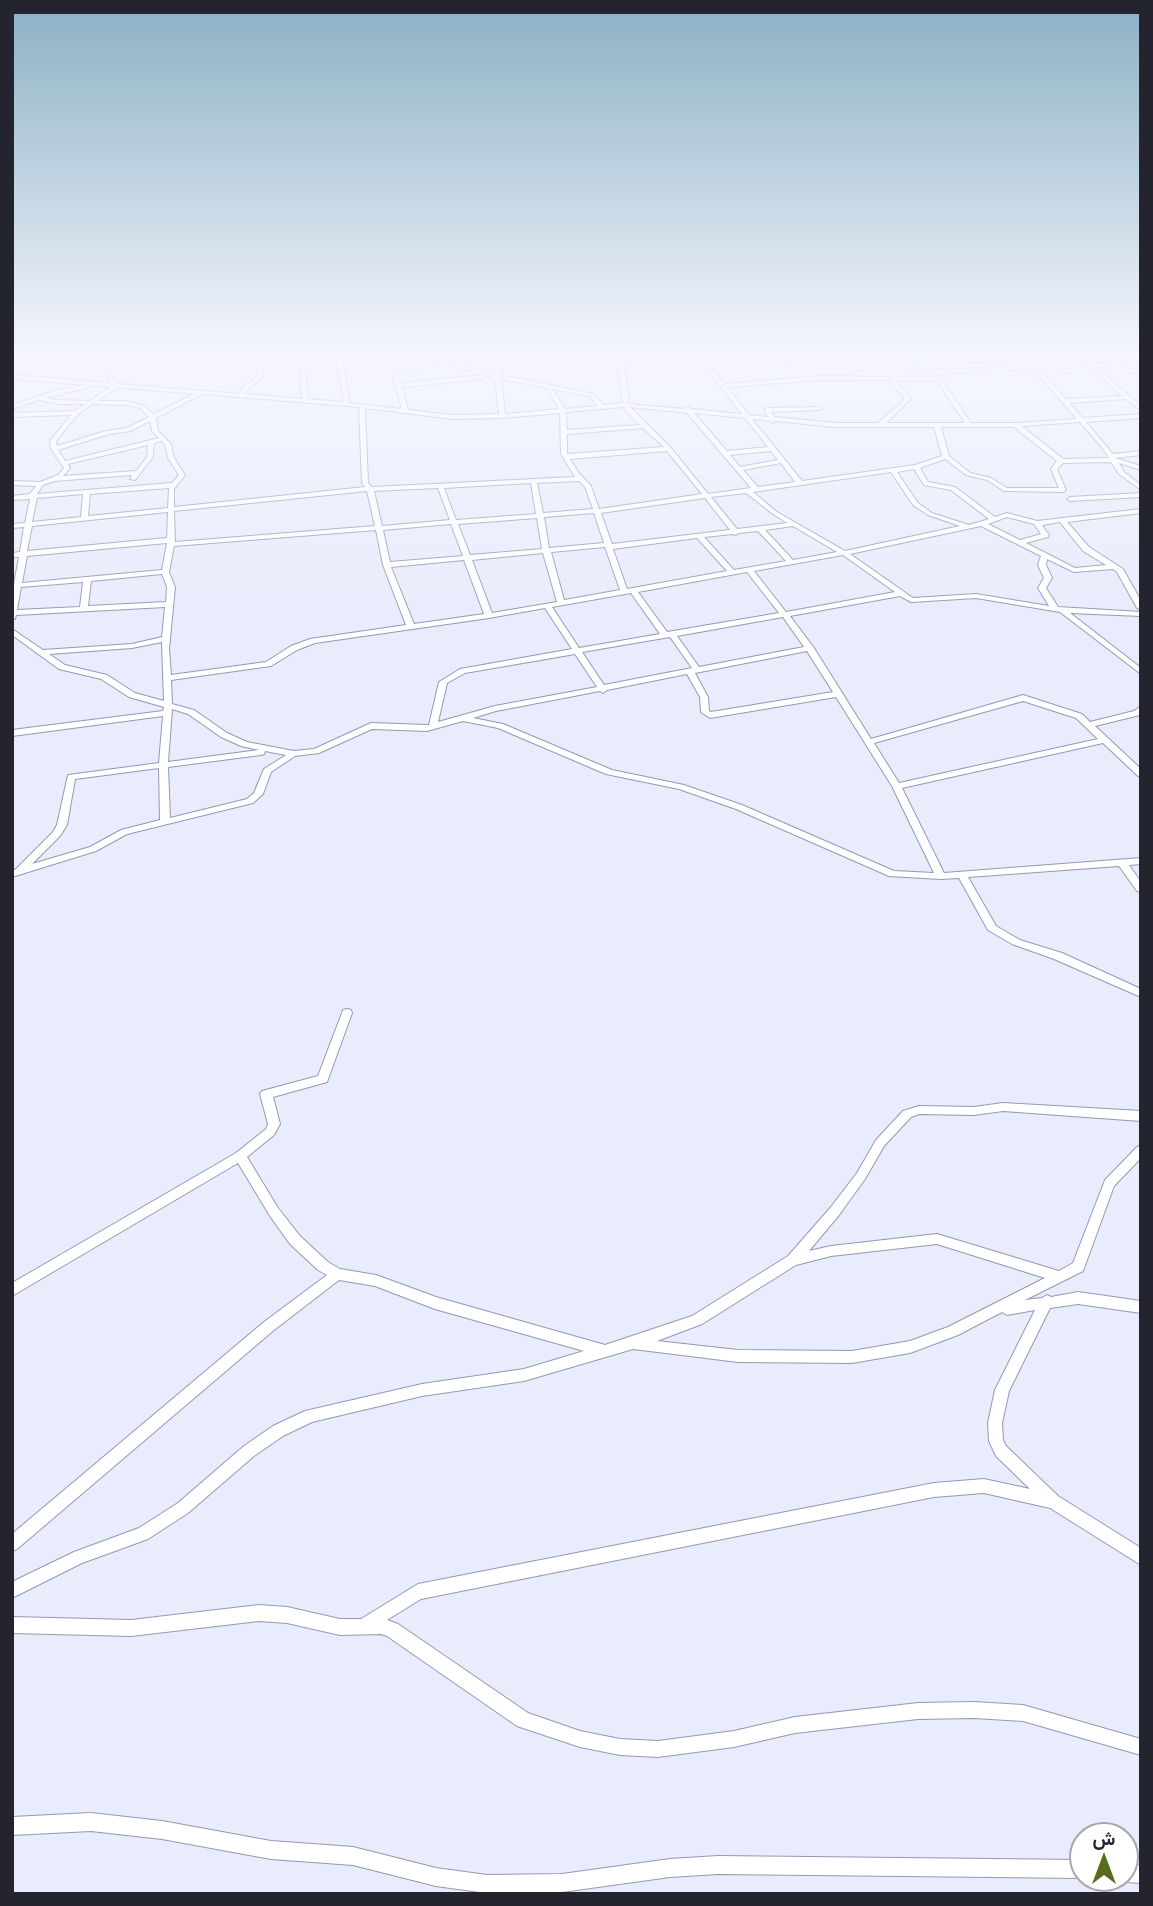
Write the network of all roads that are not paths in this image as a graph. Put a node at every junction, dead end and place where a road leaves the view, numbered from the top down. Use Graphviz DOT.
graph roads {
  1 [pos="53,442"];
  2 [pos="76,442"];
  3 [pos="154,442"];
  4 [pos="166,442"];
  5 [pos="363,442"];
  6 [pos="564,442"];
  7 [pos="662,442"];
  8 [pos="716,442"];
  9 [pos="767,442"];
  10 [pos="941,442"];
  11 [pos="1037,442"];
  12 [pos="1101,442"];
  13 [pos="151,443"];
  14 [pos="54,449"];
  15 [pos="669,449"];
  16 [pos="773,449"];
  17 [pos="725,453"];
  18 [pos="1141,453"];
  19 [pos="566,457"];
  20 [pos="946,457"];
  21 [pos="1114,458"];
  22 [pos="783,461"];
  23 [pos="1061,461"];
  24 [pos="65,463"];
  25 [pos="916,467"];
  26 [pos="1141,468"];
  27 [pos="738,469"];
  28 [pos="893,470"];
  29 [pos="135,473"];
  30 [pos="52,479"];
  31 [pos="580,480"];
  32 [pos="12,483"];
  33 [pos="534,483"];
  34 [pos="800,483"];
  35 [pos="41,484"];
  36 [pos="173,485"];
  37 [pos="130,488"];
  38 [pos="441,488"];
  39 [pos="1141,488"];
  40 [pos="370,489"];
  41 [pos="757,490"];
  42 [pos="1063,490"];
  43 [pos="748,491"];
  44 [pos="88,492"];
  45 [pos="1141,495"];
  46 [pos="33,497"];
  47 [pos="705,497"];
  48 [pos="12,498"];
  49 [pos="1070,499"];
  50 [pos="1141,510"];
  51 [pos="172,511"];
  52 [pos="597,511"];
  53 [pos="541,515"];
  54 [pos="1090,517"];
  55 [pos="84,519"];
  56 [pos="994,519"];
  57 [pos="1062,520"];
  58 [pos="453,523"];
  59 [pos="1037,523"];
  60 [pos="31,524"];
  61 [pos="794,524"];
  62 [pos="982,524"];
  63 [pos="12,526"];
  64 [pos="968,527"];
  65 [pos="378,529"];
  66 [pos="761,530"];
  67 [pos="736,533"];
  68 [pos="700,537"];
  69 [pos="171,542"];
  70 [pos="1019,543"];
  71 [pos="608,546"];
  72 [pos="546,549"];
  73 [pos="844,553"];
  74 [pos="25,554"];
  75 [pos="12,555"];
  76 [pos="1044,557"];
  77 [pos="465,558"];
  78 [pos="791,562"];
  79 [pos="387,565"];
  80 [pos="1116,567"];
  81 [pos="749,570"];
  82 [pos="165,572"];
  83 [pos="732,572"];
  84 [pos="87,579"];
  85 [pos="15,586"];
  86 [pos="629,592"];
  87 [pos="899,594"];
  88 [pos="561,603"];
  89 [pos="169,604"];
  90 [pos="547,606"];
  91 [pos="1141,608"];
  92 [pos="1059,609"];
  93 [pos="84,610"];
  94 [pos="1141,614"];
  95 [pos="13,615"];
  96 [pos="788,615"];
  97 [pos="489,616"];
  98 [pos="411,627"];
  99 [pos="12,631"];
  100 [pos="670,636"];
  101 [pos="166,639"];
  102 [pos="810,648"];
  103 [pos="43,652"];
  104 [pos="575,652"];
  105 [pos="694,671"];
  106 [pos="1141,672"];
  107 [pos="167,678"];
  108 [pos="603,690"];
  109 [pos="839,694"];
  110 [pos="1141,709"];
  111 [pos="168,710"];
  112 [pos="459,719"];
  113 [pos="1089,724"];
  114 [pos="433,726"];
  115 [pos="12,733"];
  116 [pos="1104,740"];
  117 [pos="869,742"];
  118 [pos="267,751"];
  119 [pos="294,754"];
  120 [pos="163,764"];
  121 [pos="1141,774"];
  122 [pos="897,786"];
  123 [pos="165,822"];
  124 [pos="1141,861"];
  125 [pos="1122,863"];
  126 [pos="16,873"];
  127 [pos="962,875"];
  128 [pos="941,876"];
  129 [pos="1141,889"];
  130 [pos="1141,993"];
  131 [pos="347,1013"];
  132 [pos="1141,1116"];
  133 [pos="1141,1150"];
  134 [pos="240,1156"];
  135 [pos="793,1260"];
  136 [pos="337,1274"];
  137 [pos="1061,1276"];
  138 [pos="12,1290"];
  139 [pos="1046,1301"];
  140 [pos="1141,1307"];
  141 [pos="994,1311"];
  142 [pos="631,1344"];
  143 [pos="604,1351"];
  144 [pos="1053,1502"];
  145 [pos="12,1544"];
  146 [pos="1141,1557"];
  147 [pos="12,1590"];
  148 [pos="367,1624"];
  149 [pos="12,1625"];
  150 [pos="1141,1747"];
  151 [pos="12,1826"];
  152 [pos="1069,1869"];
  1 -- 14 [label="street"];
  2 -- 14 [label="street"];
  3 -- 13 [label="street"];
  4 -- 36 [label="street"];
  5 -- 40 [label="street"];
  6 -- 19 [label="street"];
  7 -- 15 [label="street"];
  8 -- 17 [label="street"];
  9 -- 16 [label="street"];
  10 -- 20 [label="street"];
  11 -- 23 [label="street"];
  12 -- 21 [label="street"];
  13 -- 24 [label="street"];
  13 -- 29 [label="street"];
  14 -- 24 [label="street"];
  15 -- 19 [label="street"];
  15 -- 47 [label="street"];
  16 -- 17 [label="street"];
  16 -- 22 [label="street"];
  17 -- 27 [label="street"];
  18 -- 21 [label="street"];
  19 -- 31 [label="street"];
  20 -- 25 [label="street"];
  20 -- 42 [label="street"];
  21 -- 23 [label="street"];
  21 -- 26 [label="street"];
  21 -- 39 [label="street"];
  22 -- 27 [label="street"];
  22 -- 34 [label="street"];
  23 -- 42 [label="street"];
  24 -- 30 [label="street"];
  25 -- 28 [label="street"];
  25 -- 56 [label="street"];
  27 -- 41 [label="street"];
  28 -- 34 [label="street"];
  28 -- 64 [label="street"];
  29 -- 30 [label="street"];
  29 -- 37 [label="street"];
  30 -- 35 [label="street"];
  31 -- 33 [label="street"];
  31 -- 52 [label="street"];
  32 -- 35 [label="street"];
  33 -- 38 [label="street"];
  33 -- 53 [label="street"];
  34 -- 41 [label="street"];
  35 -- 46 [label="street"];
  36 -- 37 [label="street"];
  36 -- 51 [label="street"];
  37 -- 44 [label="street"];
  38 -- 40 [label="street"];
  38 -- 58 [label="street"];
  40 -- 51 [label="street"];
  40 -- 65 [label="street"];
  41 -- 43 [label="street"];
  42 -- 49 [label="street"];
  43 -- 47 [label="street"];
  43 -- 61 [label="street"];
  44 -- 46 [label="street"];
  44 -- 55 [label="street"];
  45 -- 49 [label="street"];
  46 -- 48 [label="street"];
  46 -- 60 [label="street"];
  47 -- 52 [label="street"];
  47 -- 67 [label="street"];
  49 -- 54 [label="street"];
  50 -- 54 [label="street"];
  51 -- 55 [label="street"];
  51 -- 69 [label="street"];
  52 -- 53 [label="street"];
  52 -- 71 [label="street"];
  53 -- 58 [label="street"];
  53 -- 72 [label="street"];
  54 -- 57 [label="street"];
  55 -- 60 [label="street"];
  56 -- 59 [label="street"];
  56 -- 62 [label="street"];
  57 -- 59 [label="street"];
  57 -- 80 [label="street"];
  58 -- 65 [label="street"];
  58 -- 77 [label="street"];
  59 -- 70 [label="street"];
  60 -- 63 [label="street"];
  60 -- 74 [label="street"];
  61 -- 66 [label="street"];
  61 -- 73 [label="street"];
  62 -- 64 [label="street"];
  62 -- 70 [label="street"];
  64 -- 73 [label="street"];
  65 -- 69 [label="street"];
  65 -- 79 [label="street"];
  66 -- 67 [label="street"];
  66 -- 78 [label="street"];
  67 -- 68 [label="street"];
  68 -- 71 [label="street"];
  68 -- 83 [label="street"];
  69 -- 74 [label="street"];
  69 -- 82 [label="street"];
  70 -- 76 [label="street"];
  71 -- 72 [label="street"];
  71 -- 86 [label="street"];
  72 -- 77 [label="street"];
  72 -- 88 [label="street"];
  73 -- 78 [label="street"];
  73 -- 87 [label="street"];
  74 -- 75 [label="street"];
  74 -- 85 [label="street"];
  76 -- 80 [label="street"];
  76 -- 92 [label="street"];
  77 -- 79 [label="street"];
  77 -- 97 [label="street"];
  78 -- 81 [label="street"];
  79 -- 98 [label="street"];
  80 -- 91 [label="street"];
  81 -- 83 [label="street"];
  81 -- 96 [label="street"];
  82 -- 84 [label="street"];
  82 -- 89 [label="street"];
  83 -- 86 [label="street"];
  84 -- 85 [label="street"];
  84 -- 93 [label="street"];
  85 -- 95 [label="street"];
  86 -- 88 [label="street"];
  86 -- 100 [label="street"];
  87 -- 92 [label="street"];
  87 -- 96 [label="street"];
  88 -- 90 [label="street"];
  89 -- 93 [label="street"];
  89 -- 101 [label="street"];
  90 -- 97 [label="street"];
  90 -- 104 [label="street"];
  92 -- 94 [label="street"];
  92 -- 106 [label="street"];
  93 -- 95 [label="street"];
  96 -- 100 [label="street"];
  96 -- 102 [label="street"];
  97 -- 98 [label="street"];
  98 -- 107 [label="street"];
  99 -- 103 [label="street"];
  100 -- 104 [label="street"];
  100 -- 105 [label="street"];
  101 -- 103 [label="street"];
  101 -- 107 [label="street"];
  102 -- 105 [label="street"];
  102 -- 109 [label="street"];
  103 -- 111 [label="street"];
  104 -- 108 [label="street"];
  104 -- 114 [label="street"];
  105 -- 108 [label="street"];
  105 -- 109 [label="street"];
  107 -- 111 [label="street"];
  108 -- 112 [label="street"];
  109 -- 117 [label="street"];
  110 -- 113 [label="street"];
  111 -- 115 [label="street"];
  111 -- 118 [label="street"];
  111 -- 120 [label="street"];
  112 -- 114 [label="street"];
  112 -- 128 [label="street"];
  113 -- 116 [label="street"];
  113 -- 117 [label="street"];
  114 -- 119 [label="street"];
  116 -- 121 [label="street"];
  116 -- 122 [label="street"];
  117 -- 122 [label="street"];
  118 -- 119 [label="street"];
  118 -- 120 [label="street"];
  119 -- 123 [label="street"];
  120 -- 123 [label="street"];
  120 -- 126 [label="street"];
  122 -- 128 [label="street"];
  123 -- 126 [label="street"];
  124 -- 125 [label="street"];
  125 -- 127 [label="street"];
  125 -- 129 [label="street"];
  127 -- 128 [label="street"];
  127 -- 130 [label="street"];
  131 -- 134 [label="street"];
  132 -- 135 [label="street"];
  133 -- 137 [label="street"];
  134 -- 136 [label="street"];
  134 -- 138 [label="street"];
  135 -- 137 [label="street"];
  135 -- 142 [label="street"];
  136 -- 143 [label="street"];
  136 -- 145 [label="street"];
  137 -- 141 [label="street"];
  139 -- 140 [label="street"];
  139 -- 141 [label="street"];
  139 -- 144 [label="street"];
  141 -- 142 [label="street"];
  142 -- 143 [label="street"];
  143 -- 147 [label="street"];
  144 -- 146 [label="street"];
  144 -- 148 [label="street"];
  148 -- 149 [label="street"];
  148 -- 150 [label="street"];
  151 -- 152 [label="street"];
}
